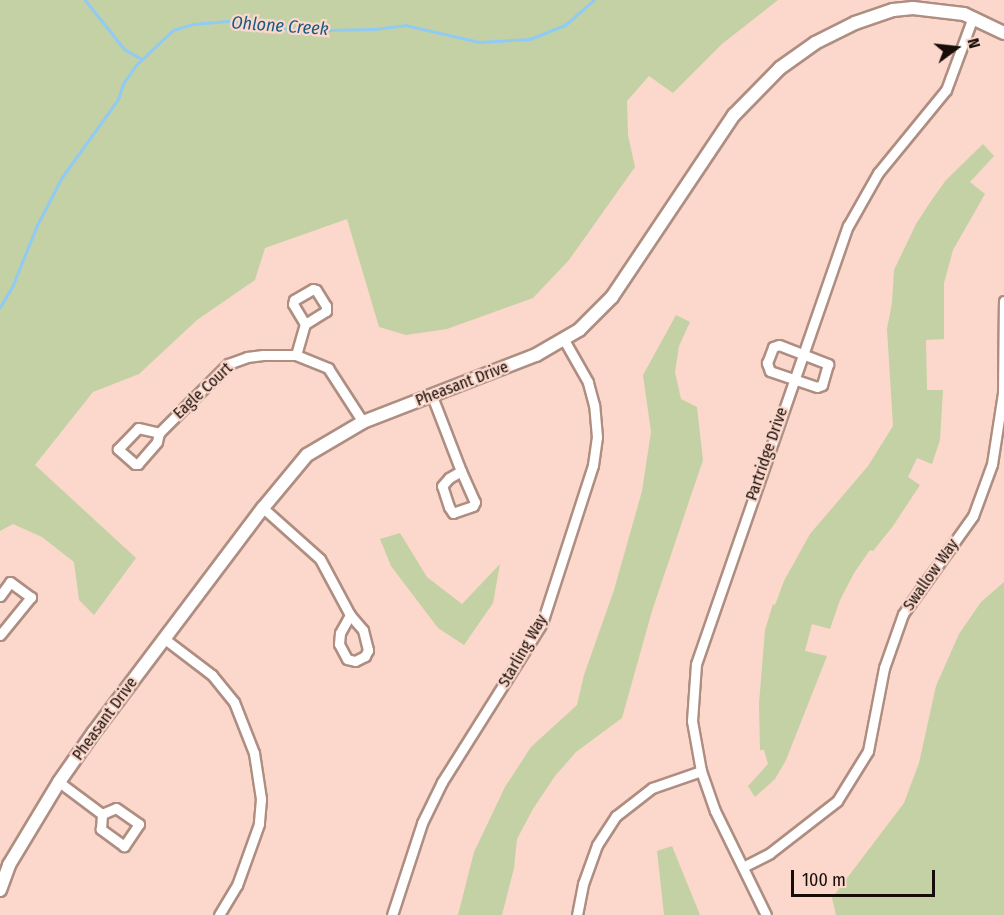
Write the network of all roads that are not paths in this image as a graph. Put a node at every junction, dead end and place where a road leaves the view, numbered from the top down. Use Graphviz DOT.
graph roads {
  1 [pos="973,17"];
  2 [pos="1004,33"];
  3 [pos="1004,301"];
  4 [pos="305,324"];
  5 [pos="564,340"];
  6 [pos="803,353"];
  7 [pos="296,355"];
  8 [pos="794,380"];
  9 [pos="432,396"];
  10 [pos="363,422"];
  11 [pos="159,433"];
  12 [pos="461,471"];
  13 [pos="263,508"];
  14 [pos="0,596"];
  15 [pos="350,615"];
  16 [pos="1,630"];
  17 [pos="166,640"];
  18 [pos="700,771"];
  19 [pos="59,782"];
  20 [pos="102,814"];
  21 [pos="4,863"];
  22 [pos="743,867"];
  23 [pos="0,890"];
  24 [pos="219,915"];
  25 [pos="392,915"];
  26 [pos="577,915"];
  27 [pos="766,915"];
  1 -- 2 [label="street, Pheasant Drive"];
  1 -- 5 [label="street, Pheasant Drive"];
  1 -- 6 [label="street, Partridge Drive"];
  3 -- 22 [label="street, Swallow Way"];
  4 -- 7 [label="street"];
  5 -- 9 [label="street, Pheasant Drive"];
  5 -- 25 [label="street, Starling Way"];
  6 -- 8 [label="street, Partridge Drive"];
  6 -- 8 [label="street"];
  6 -- 8 [label="street"];
  7 -- 10 [label="street, Eagle Court"];
  7 -- 11 [label="street, Eagle Court"];
  8 -- 18 [label="street, Partridge Drive"];
  9 -- 10 [label="street, Pheasant Drive"];
  9 -- 12 [label="street"];
  10 -- 13 [label="street, Pheasant Drive"];
  11 -- 11 [label="street, Eagle Court"];
  12 -- 12 [label="street"];
  13 -- 15 [label="street"];
  13 -- 17 [label="street, Pheasant Drive"];
  14 -- 16 [label="street"];
  15 -- 15 [label="street"];
  17 -- 19 [label="street, Pheasant Drive"];
  17 -- 24 [label="street"];
  18 -- 22 [label="street, Partridge Drive"];
  18 -- 26 [label="street"];
  19 -- 20 [label="street"];
  19 -- 21 [label="street, Pheasant Drive"];
  21 -- 23 [label="street, Pheasant Drive"];
  22 -- 27 [label="street, Partridge Drive"];
}
